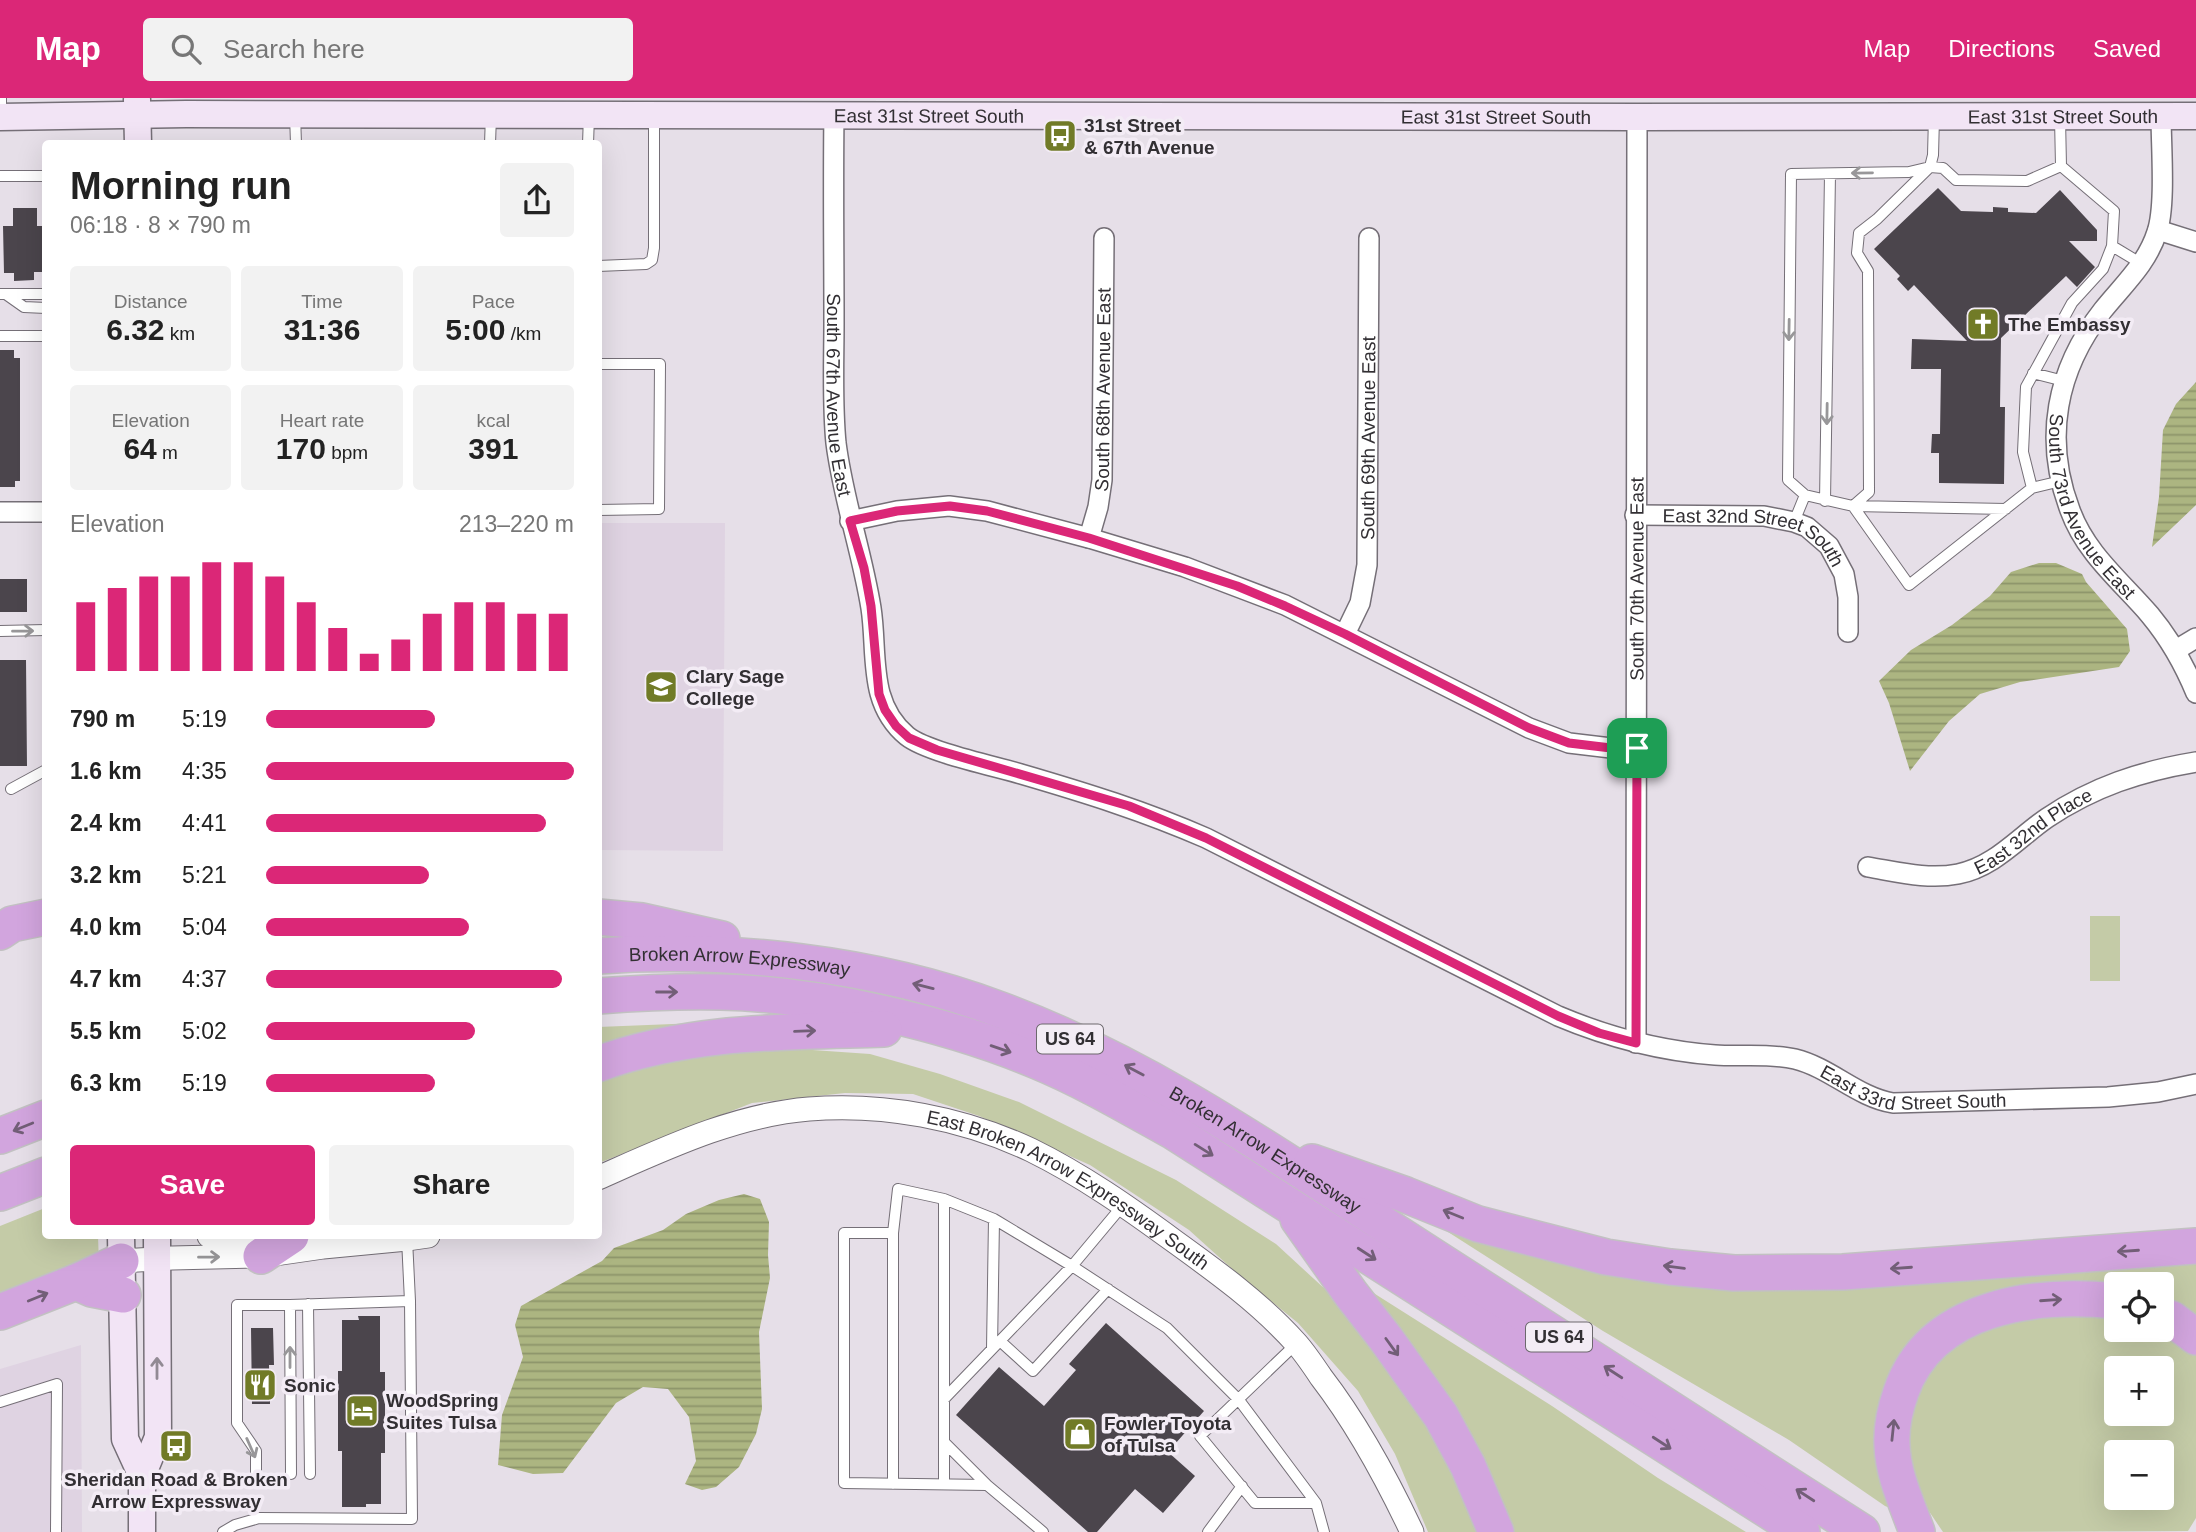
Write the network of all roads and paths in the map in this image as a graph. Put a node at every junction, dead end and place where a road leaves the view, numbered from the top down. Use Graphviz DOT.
graph roads {
  1 [pos="1,98"];
  2 [pos="137,107"];
  3 [pos="978,107"];
  4 [pos="575,112"];
  5 [pos="637,113"];
  6 [pos="827,113"];
  7 [pos="295,114"];
  8 [pos="491,114"];
  9 [pos="1934,116"];
  10 [pos="2060,116"];
  11 [pos="2161,116"];
  12 [pos="2196,116"];
  13 [pos="0,117"];
  14 [pos="1637,117"];
  15 [pos="138,140"];
  16 [pos="296,140"];
  17 [pos="490,140"];
  18 [pos="586,140"];
  19 [pos="2061,166"];
  20 [pos="1930,167"];
  21 [pos="1830,174"];
  22 [pos="0,176"];
  23 [pos="42,176"];
  24 [pos="2158,230"];
  25 [pos="1104,238"];
  26 [pos="1369,238"];
  27 [pos="2196,242"];
  28 [pos="2112,246"];
  29 [pos="2142,264"];
  30 [pos="602,265"];
  31 [pos="3,294"];
  32 [pos="42,294"];
  33 [pos="42,308"];
  34 [pos="42,335"];
  35 [pos="0,336"];
  36 [pos="602,363"];
  37 [pos="2033,373"];
  38 [pos="2064,381"];
  39 [pos="2061,481"];
  40 [pos="2032,488"];
  41 [pos="1805,495"];
  42 [pos="1825,501"];
  43 [pos="1853,506"];
  44 [pos="2006,509"];
  45 [pos="602,510"];
  46 [pos="0,512"];
  47 [pos="42,512"];
  48 [pos="1635,515"];
  49 [pos="850,521"];
  50 [pos="1794,522"];
  51 [pos="1089,538"];
  52 [pos="42,630"];
  53 [pos="0,631"];
  54 [pos="1847,632"];
  55 [pos="1345,634"];
  56 [pos="2196,638"];
  57 [pos="2176,650"];
  58 [pos="2196,693"];
  59 [pos="885,710"];
  60 [pos="1637,748"];
  61 [pos="2196,762"];
  62 [pos="42,772"];
  63 [pos="11,789"];
  64 [pos="1868,867"];
  65 [pos="42,904"];
  66 [pos="602,917"];
  67 [pos="19,924"];
  68 [pos="602,956"];
  69 [pos="869,973"];
  70 [pos="602,996"];
  71 [pos="936,1027"];
  72 [pos="1636,1043"];
  73 [pos="602,1063"];
  74 [pos="2196,1084"];
  75 [pos="42,1120"];
  76 [pos="0,1136"];
  77 [pos="1256,1143"];
  78 [pos="42,1176"];
  79 [pos="602,1176"];
  80 [pos="0,1193"];
  81 [pos="944,1199"];
  82 [pos="1123,1204"];
  83 [pos="1289,1205"];
  84 [pos="994,1219"];
  85 [pos="893,1233"];
  86 [pos="240,1239"];
  87 [pos="381,1239"];
  88 [pos="417,1239"];
  89 [pos="291,1244"];
  90 [pos="2196,1246"];
  91 [pos="157,1247"];
  92 [pos="121,1264"];
  93 [pos="1072,1266"];
  94 [pos="1108,1289"];
  95 [pos="410,1301"];
  96 [pos="2104,1301"];
  97 [pos="308,1304"];
  98 [pos="290,1305"];
  99 [pos="0,1312"];
  100 [pos="2174,1320"];
  101 [pos="2196,1337"];
  102 [pos="1297,1344"];
  103 [pos="996,1345"];
  104 [pos="944,1399"];
  105 [pos="1239,1400"];
  106 [pos="0,1402"];
  107 [pos="944,1442"];
  108 [pos="291,1474"];
  109 [pos="310,1474"];
  110 [pos="256,1475"];
  111 [pos="142,1476"];
  112 [pos="893,1484"];
  113 [pos="944,1485"];
  114 [pos="987,1485"];
  115 [pos="1242,1486"];
  116 [pos="1316,1503"];
  117 [pos="56,1532"];
  118 [pos="142,1532"];
  119 [pos="223,1532"];
  120 [pos="1043,1532"];
  121 [pos="1208,1532"];
  122 [pos="1324,1532"];
  123 [pos="1412,1532"];
  124 [pos="1496,1532"];
  125 [pos="1802,1532"];
  126 [pos="1862,1532"];
  127 [pos="1917,1532"];
  1 -- 13 [label="lane"];
  2 -- 7 [label="main road, East 31st Street South"];
  2 -- 13 [label="main road, East 31st Street South"];
  2 -- 15 [label="main road"];
  3 -- 6 [label="main road, East 31st Street South"];
  3 -- 14 [label="main road, East 31st Street South"];
  4 -- 5 [label="main road, East 31st Street South"];
  4 -- 8 [label="main road, East 31st Street South"];
  4 -- 18 [label="lane"];
  5 -- 6 [label="main road, East 31st Street South"];
  5 -- 30 [label="lane"];
  6 -- 49 [label="street, South 67th Avenue East"];
  7 -- 8 [label="main road, East 31st Street South"];
  7 -- 16 [label="lane"];
  8 -- 17 [label="lane"];
  9 -- 10 [label="main road, East 31st Street South"];
  9 -- 14 [label="main road, East 31st Street South"];
  9 -- 20 [label="lane"];
  10 -- 11 [label="main road, East 31st Street South"];
  10 -- 19 [label="lane"];
  11 -- 12 [label="main road, East 31st Street South"];
  11 -- 24 [label="street, South 73rd Avenue East"];
  14 -- 48 [label="street, South 70th Avenue East"];
  19 -- 20 [label="lane"];
  19 -- 28 [label="lane"];
  20 -- 21 [label="lane, one-way"];
  20 -- 43 [label="lane"];
  21 -- 41 [label="lane, one-way"];
  21 -- 42 [label="lane, one-way"];
  22 -- 23 [label="lane"];
  24 -- 27 [label="street"];
  24 -- 29 [label="street, South 73rd Avenue East"];
  25 -- 51 [label="street, South 68th Avenue East"];
  26 -- 55 [label="street, South 69th Avenue East"];
  28 -- 29 [label="lane"];
  28 -- 37 [label="lane"];
  29 -- 38 [label="street, South 73rd Avenue East"];
  31 -- 32 [label="lane"];
  31 -- 33 [label="lane"];
  34 -- 35 [label="lane"];
  36 -- 45 [label="lane"];
  37 -- 38 [label="lane"];
  37 -- 40 [label="lane"];
  38 -- 39 [label="street, South 73rd Avenue East"];
  39 -- 40 [label="lane"];
  39 -- 57 [label="street, South 73rd Avenue East"];
  40 -- 44 [label="lane"];
  41 -- 42 [label="lane"];
  41 -- 50 [label="lane"];
  42 -- 43 [label="lane"];
  43 -- 44 [label="lane"];
  43 -- 44 [label="lane"];
  46 -- 47 [label="street"];
  48 -- 50 [label="street, East 32nd Street South"];
  48 -- 60 [label="street, South 70th Avenue East"];
  49 -- 51 [label="street"];
  49 -- 59 [label="street, South 67th Avenue East"];
  50 -- 54 [label="street, East 32nd Street South"];
  51 -- 55 [label="street"];
  53 -- 52 [label="lane, one-way"];
  55 -- 60 [label="street"];
  56 -- 57 [label="street"];
  57 -- 58 [label="street, South 73rd Avenue East"];
  59 -- 72 [label="street, East 33rd Street South"];
  60 -- 72 [label="street, South 70th Avenue East"];
  61 -- 64 [label="street, East 32nd Place"];
  62 -- 63 [label="lane"];
  65 -- 67 [label="highway"];
  66 -- 69 [label="highway"];
  68 -- 69 [label="highway, Broken Arrow Expressway / US 64"];
  77 -- 69 [label="highway, Broken Arrow Expressway / US 64, one-way"];
  70 -- 71 [label="highway, Broken Arrow Expressway / US 64, one-way"];
  73 -- 71 [label="highway, one-way"];
  71 -- 83 [label="highway, Broken Arrow Expressway / US 64, one-way"];
  72 -- 74 [label="street, East 33rd Street South"];
  75 -- 76 [label="highway, one-way"];
  90 -- 77 [label="highway, one-way"];
  126 -- 77 [label="highway, Broken Arrow Expressway / US 64, one-way"];
  78 -- 80 [label="highway"];
  79 -- 82 [label="street, East Broken Arrow Expressway South"];
  81 -- 84 [label="lane"];
  81 -- 85 [label="lane"];
  81 -- 104 [label="lane"];
  82 -- 93 [label="lane"];
  82 -- 102 [label="street, East Broken Arrow Expressway South"];
  83 -- 124 [label="highway, one-way"];
  83 -- 125 [label="highway, Broken Arrow Expressway / US 64, one-way"];
  84 -- 93 [label="lane"];
  84 -- 103 [label="lane"];
  85 -- 112 [label="lane"];
  85 -- 112 [label="lane"];
  86 -- 89 [label="street"];
  87 -- 89 [label="street"];
  88 -- 95 [label="lane"];
  91 -- 89 [label="street, one-way"];
  91 -- 92 [label="street"];
  111 -- 91 [label="main road, one-way"];
  99 -- 92 [label="highway, one-way"];
  92 -- 111 [label="main road"];
  93 -- 94 [label="lane"];
  93 -- 103 [label="lane"];
  94 -- 103 [label="lane"];
  94 -- 105 [label="lane"];
  95 -- 97 [label="lane"];
  95 -- 119 [label="lane"];
  127 -- 96 [label="highway, one-way"];
  97 -- 98 [label="lane"];
  97 -- 109 [label="lane"];
  108 -- 98 [label="lane, one-way"];
  98 -- 110 [label="lane, one-way"];
  100 -- 101 [label="highway"];
  102 -- 105 [label="lane"];
  102 -- 123 [label="street, East Broken Arrow Expressway South"];
  103 -- 104 [label="lane"];
  104 -- 107 [label="lane"];
  105 -- 115 [label="lane"];
  105 -- 116 [label="lane"];
  106 -- 117 [label="lane"];
  107 -- 113 [label="lane"];
  107 -- 114 [label="lane"];
  111 -- 118 [label="main road"];
  112 -- 113 [label="lane"];
  113 -- 114 [label="lane"];
  114 -- 120 [label="lane"];
  115 -- 116 [label="lane"];
  115 -- 121 [label="lane"];
  116 -- 122 [label="lane"];
}
